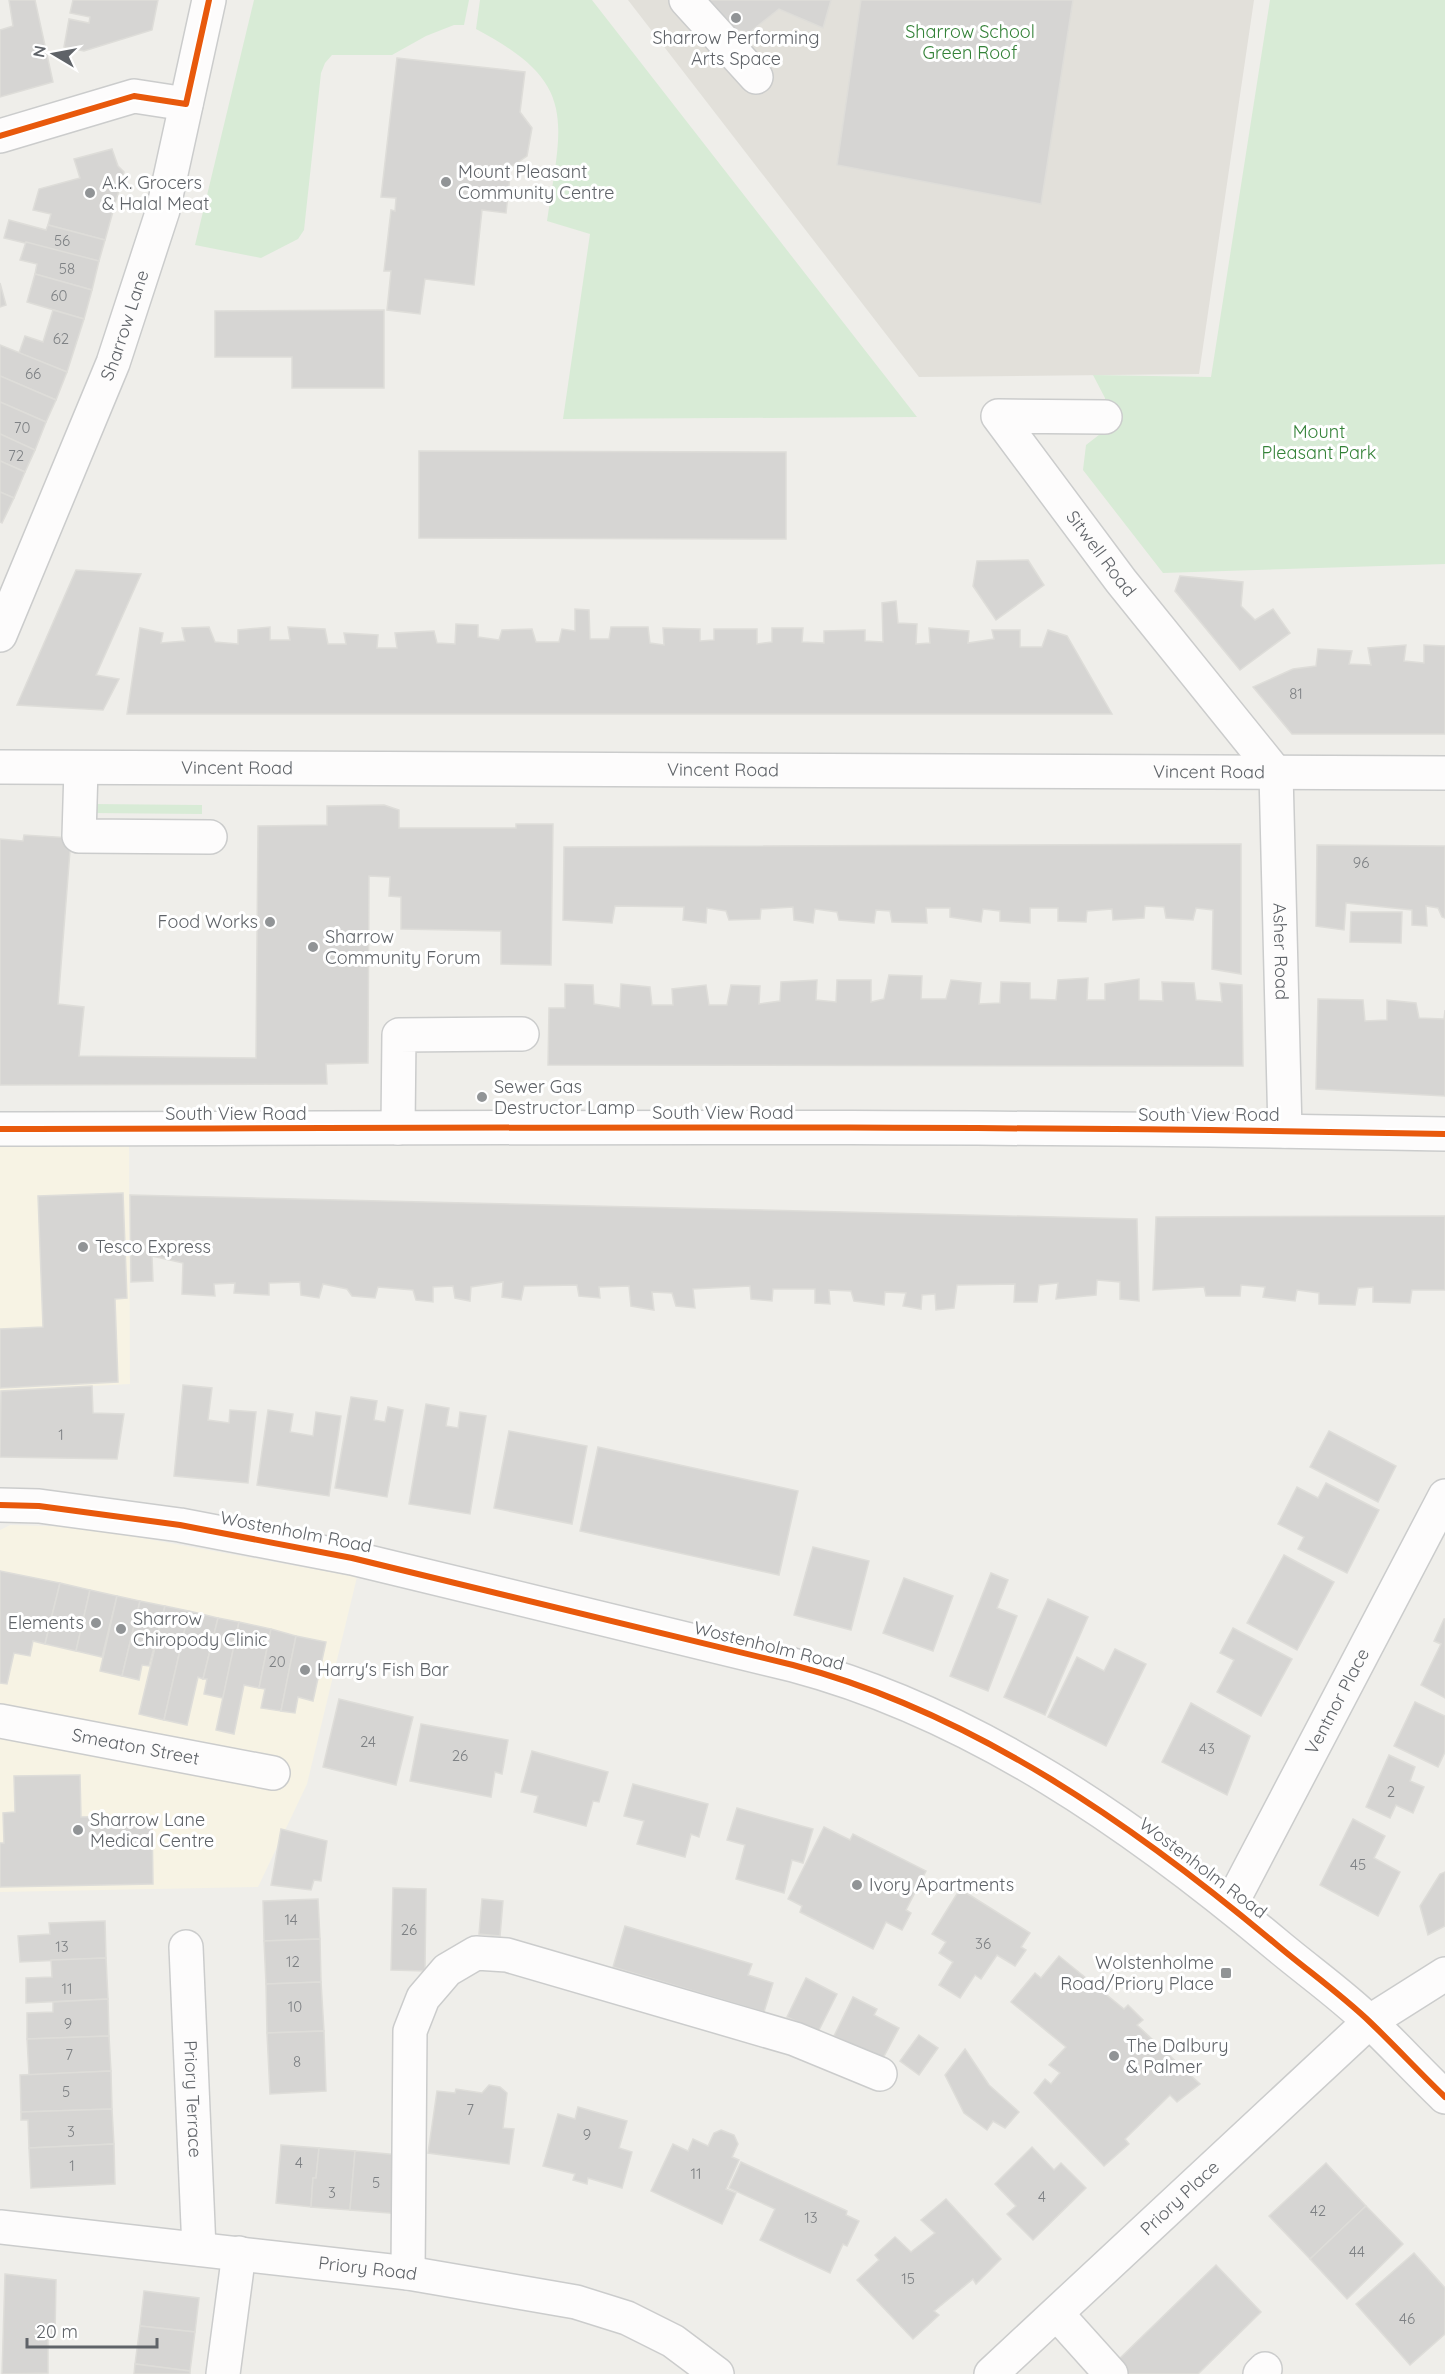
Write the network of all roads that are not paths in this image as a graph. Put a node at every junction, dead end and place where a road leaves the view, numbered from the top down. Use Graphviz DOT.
graph roads {
  1 [pos="209,0"];
  2 [pos="686,0"];
  3 [pos="756,77"];
  4 [pos="186,104"];
  5 [pos="0,136"];
  6 [pos="1104,417"];
  7 [pos="0,635"];
  8 [pos="0,767"];
  9 [pos="81,769"];
  10 [pos="1276,773"];
  11 [pos="1445,773"];
  12 [pos="210,837"];
  13 [pos="522,1034"];
  14 [pos="398,1128"];
  15 [pos="0,1129"];
  16 [pos="1286,1131"];
  17 [pos="1445,1134"];
  18 [pos="1445,1496"];
  19 [pos="0,1505"];
  20 [pos="0,1721"];
  21 [pos="273,1773"];
  22 [pos="1230,1906"];
  23 [pos="186,1947"];
  24 [pos="1445,1974"];
  25 [pos="1369,2022"];
  26 [pos="880,2074"];
  27 [pos="1445,2097"];
  28 [pos="0,2227"];
  29 [pos="199,2249"];
  30 [pos="239,2253"];
  31 [pos="408,2273"];
  32 [pos="1057,2314"];
  33 [pos="223,2374"];
  34 [pos="717,2374"];
  35 [pos="991,2374"];
  36 [pos="1111,2374"];
  1 -- 4 [label="street, Sharrow Lane"];
  2 -- 3 [label="street"];
  4 -- 5 [label="street"];
  4 -- 7 [label="street, Sharrow Lane"];
  6 -- 10 [label="street, Sitwell Road"];
  8 -- 9 [label="street, Vincent Road"];
  9 -- 10 [label="street, Vincent Road"];
  9 -- 12 [label="street"];
  10 -- 11 [label="street, Vincent Road"];
  10 -- 16 [label="street, Asher Road"];
  13 -- 14 [label="street"];
  14 -- 15 [label="street, South View Road"];
  14 -- 16 [label="street, South View Road"];
  16 -- 17 [label="street, South View Road"];
  18 -- 22 [label="street, Ventnor Place"];
  19 -- 22 [label="street, Wostenholm Road"];
  20 -- 21 [label="street, Smeaton Street"];
  22 -- 25 [label="street, Wostenholm Road"];
  23 -- 29 [label="street, Priory Terrace"];
  24 -- 25 [label="street, Priory Place"];
  25 -- 27 [label="street, Wostenholm Road"];
  25 -- 32 [label="street, Priory Place"];
  26 -- 31 [label="street"];
  28 -- 29 [label="street, Priory Road"];
  29 -- 30 [label="street, Priory Road"];
  30 -- 31 [label="street, Priory Road"];
  30 -- 33 [label="street"];
  31 -- 34 [label="street, Priory Road"];
  32 -- 35 [label="street, Priory Place"];
  32 -- 36 [label="street"];
}
